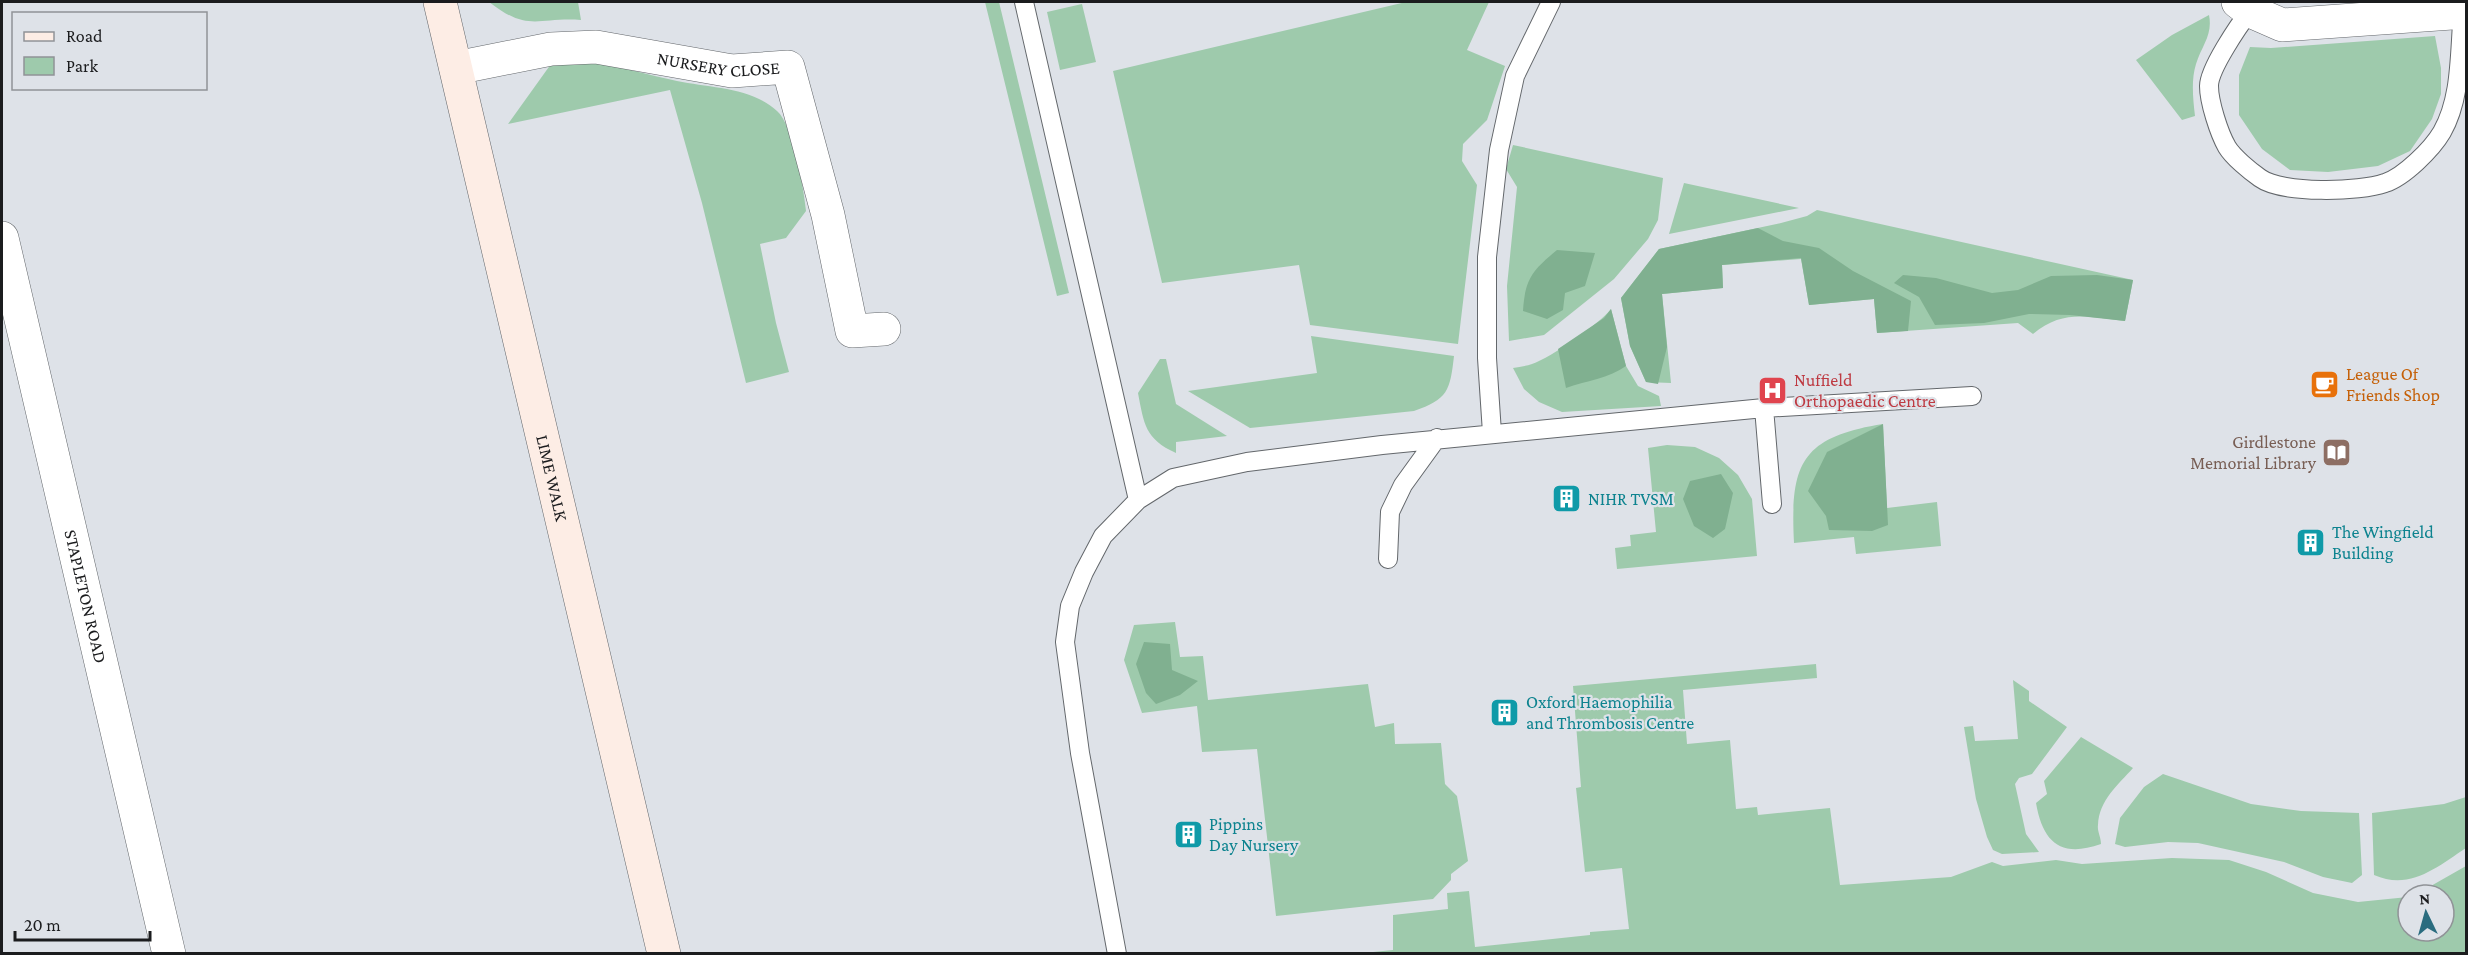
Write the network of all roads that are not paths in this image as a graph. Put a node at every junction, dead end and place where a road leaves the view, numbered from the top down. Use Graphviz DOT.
graph roads {
  1 [pos="440,2"];
  2 [pos="1024,2"];
  3 [pos="1551,2"];
  4 [pos="2244,6"];
  5 [pos="2394,10"];
  6 [pos="2464,12"];
  7 [pos="456,68"];
  8 [pos="2,238"];
  9 [pos="884,329"];
  10 [pos="1972,396"];
  11 [pos="1764,408"];
  12 [pos="1492,433"];
  13 [pos="1437,438"];
  14 [pos="1138,500"];
  15 [pos="1772,504"];
  16 [pos="1388,559"];
  17 [pos="169,954"];
  18 [pos="664,954"];
  19 [pos="1117,954"];
  1 -- 7 [label="street, LIME WALK"];
  2 -- 14 [label="lane"];
  3 -- 12 [label="lane"];
  4 -- 5 [label="street"];
  4 -- 6 [label="lane"];
  5 -- 6 [label="street"];
  7 -- 9 [label="street, NURSERY CLOSE"];
  7 -- 18 [label="street, LIME WALK"];
  8 -- 17 [label="street, STAPLETON ROAD"];
  10 -- 11 [label="lane"];
  11 -- 12 [label="lane"];
  11 -- 15 [label="lane"];
  12 -- 13 [label="lane"];
  13 -- 14 [label="lane"];
  13 -- 16 [label="lane"];
  14 -- 19 [label="lane"];
}
